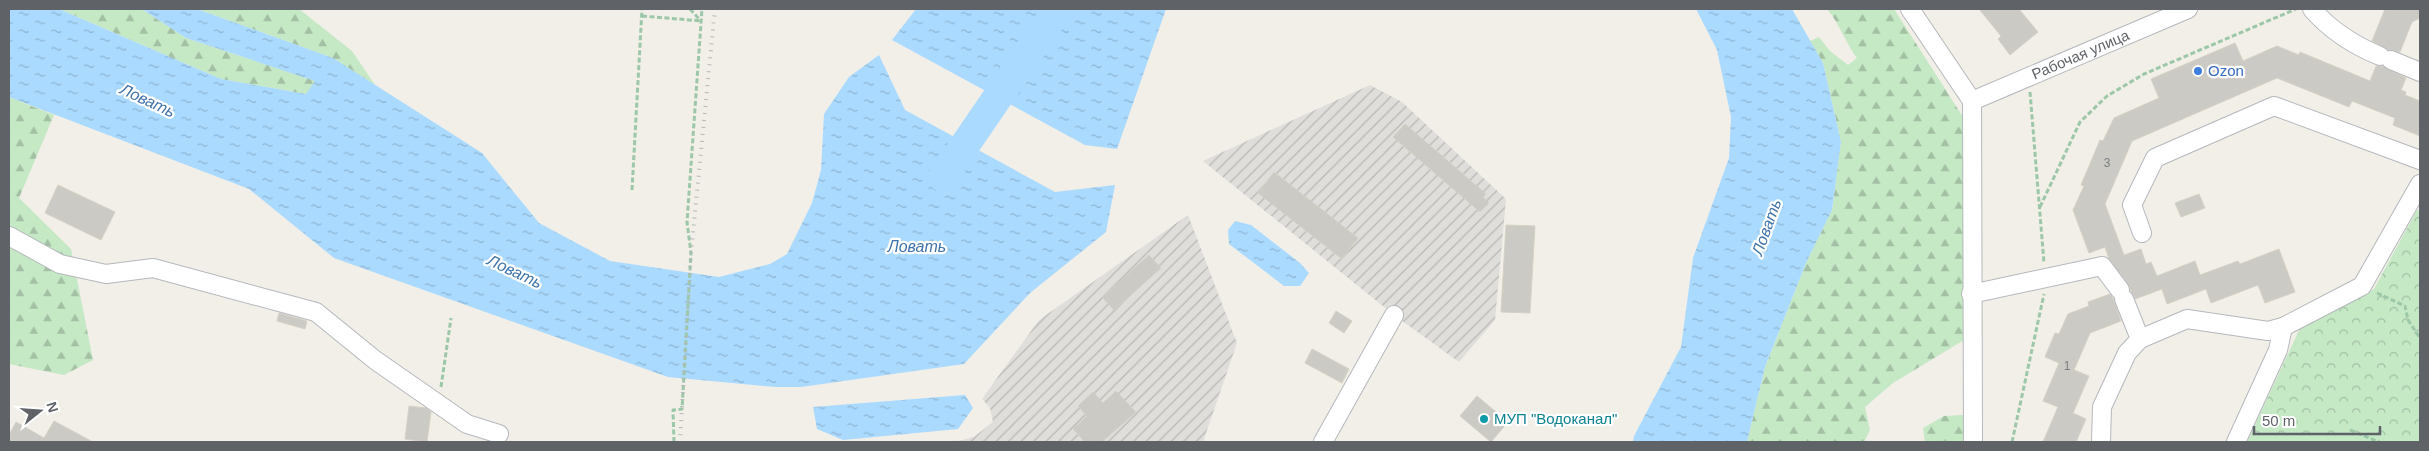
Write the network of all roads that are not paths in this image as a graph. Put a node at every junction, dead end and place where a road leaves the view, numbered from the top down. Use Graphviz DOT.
graph roads {
  1 [pos="1910,9"];
  2 [pos="2188,9"];
  3 [pos="2312,9"];
  4 [pos="2418,67"];
  5 [pos="1972,101"];
  6 [pos="2420,160"];
  7 [pos="2420,184"];
  8 [pos="2142,233"];
  9 [pos="9,236"];
  10 [pos="1971,294"];
  11 [pos="1394,315"];
  12 [pos="2283,327"];
  13 [pos="2140,339"];
  14 [pos="499,434"];
  15 [pos="1323,442"];
  16 [pos="1974,442"];
  17 [pos="2101,442"];
  18 [pos="2236,442"];
  1 -- 5 [label="street"];
  2 -- 5 [label="street, Рабочая улица"];
  3 -- 4 [label="street"];
  5 -- 10 [label="street"];
  6 -- 8 [label="street"];
  7 -- 12 [label="street"];
  9 -- 14 [label="street"];
  10 -- 13 [label="street"];
  10 -- 16 [label="street"];
  11 -- 15 [label="street"];
  12 -- 13 [label="street"];
  12 -- 18 [label="street"];
  13 -- 17 [label="street"];
}
